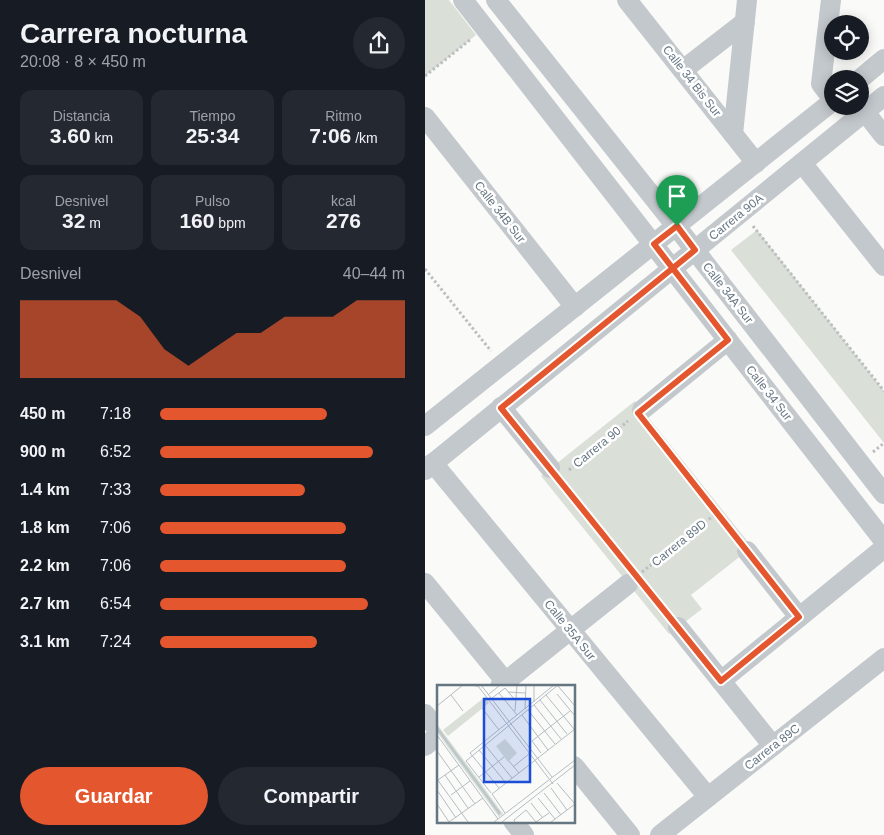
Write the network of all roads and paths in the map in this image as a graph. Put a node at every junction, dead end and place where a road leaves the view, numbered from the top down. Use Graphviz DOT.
graph roads {
  1 [pos="496,0"];
  2 [pos="627,0"];
  3 [pos="731,0"];
  4 [pos="831,0"];
  5 [pos="473,3"];
  6 [pos="746,13"];
  7 [pos="485,28"];
  8 [pos="884,59"];
  9 [pos="683,70"];
  10 [pos="869,72"];
  11 [pos="425,76"];
  12 [pos="824,88"];
  13 [pos="884,96"];
  14 [pos="824,107"];
  15 [pos="869,109"];
  16 [pos="861,115"];
  17 [pos="867,115"];
  18 [pos="425,117"];
  19 [pos="733,134"];
  20 [pos="884,136"];
  21 [pos="756,163"];
  22 [pos="802,163"];
  23 [pos="742,212"];
  24 [pos="677,226"];
  25 [pos="654,244"];
  26 [pos="695,250"];
  27 [pos="884,266"];
  28 [pos="673,268"];
  29 [pos="425,270"];
  30 [pos="575,307"];
  31 [pos="728,340"];
  32 [pos="502,365"];
  33 [pos="884,391"];
  34 [pos="501,408"];
  35 [pos="640,412"];
  36 [pos="425,426"];
  37 [pos="429,466"];
  38 [pos="554,473"];
  39 [pos="884,494"];
  40 [pos="717,513"];
  41 [pos="884,542"];
  42 [pos="884,548"];
  43 [pos="747,551"];
  44 [pos="633,580"];
  45 [pos="425,583"];
  46 [pos="799,617"];
  47 [pos="678,627"];
  48 [pos="570,630"];
  49 [pos="884,658"];
  50 [pos="721,681"];
  51 [pos="505,685"];
  52 [pos="425,714"];
  53 [pos="437,729"];
  54 [pos="437,737"];
  55 [pos="425,746"];
  56 [pos="773,746"];
  57 [pos="575,767"];
  58 [pos="708,797"];
  59 [pos="514,822"];
  60 [pos="524,835"];
  61 [pos="630,835"];
  62 [pos="660,835"];
  1 -- 24 [label="street, Calle 34A Sur"];
  2 -- 9 [label="street, Calle 34 Bis Sur"];
  3 -- 6 [label="street"];
  4 -- 12 [label="street"];
  5 -- 7 [label="street"];
  6 -- 9 [label="street"];
  6 -- 19 [label="street"];
  7 -- 11 [label="path"];
  7 -- 25 [label="street"];
  8 -- 10 [label="street"];
  9 -- 19 [label="street, Calle 34 Bis Sur"];
  13 -- 15 [label="street, Carrera 90A"];
  14 -- 21 [label="street"];
  16 -- 22 [label="street, Carrera 90A"];
  17 -- 20 [label="street"];
  18 -- 30 [label="street, Calle 34B Sur"];
  19 -- 21 [label="street, Calle 34 Bis Sur"];
  21 -- 24 [label="street"];
  22 -- 23 [label="street, Carrera 90A"];
  22 -- 27 [label="street"];
  23 -- 26 [label="street, Carrera 90A"];
  23 -- 33 [label="path"];
  24 -- 25 [label="street"];
  24 -- 26 [label="street, Calle 34A Sur"];
  25 -- 28 [label="street, Calle 34 Sur"];
  25 -- 30 [label="street"];
  26 -- 28 [label="street, Carrera 90A"];
  26 -- 39 [label="street, Calle 34A Sur"];
  28 -- 31 [label="street, Calle 34 Sur"];
  28 -- 34 [label="street, Carrera 90A"];
  29 -- 32 [label="path"];
  30 -- 32 [label="street"];
  31 -- 35 [label="street"];
  31 -- 41 [label="street, Calle 34 Sur"];
  32 -- 36 [label="street"];
  34 -- 37 [label="street, Carrera 90A"];
  34 -- 38 [label="street"];
  35 -- 38 [label="path, Carrera 90"];
  35 -- 40 [label="path"];
  37 -- 48 [label="street, Calle 35A Sur"];
  38 -- 44 [label="path"];
  40 -- 43 [label="path"];
  40 -- 44 [label="path, Carrera 89D"];
  42 -- 46 [label="street"];
  43 -- 46 [label="street"];
  44 -- 47 [label="path"];
  44 -- 48 [label="street"];
  45 -- 51 [label="street"];
  46 -- 50 [label="street"];
  47 -- 50 [label="street"];
  48 -- 51 [label="street"];
  48 -- 58 [label="street, Calle 35A Sur"];
  49 -- 56 [label="street, Carrera 89C"];
  50 -- 56 [label="street"];
  52 -- 53 [label="street"];
  54 -- 55 [label="street"];
  56 -- 58 [label="street, Carrera 89C"];
  57 -- 61 [label="street"];
  58 -- 62 [label="street, Carrera 89C"];
  59 -- 60 [label="street"];
}
